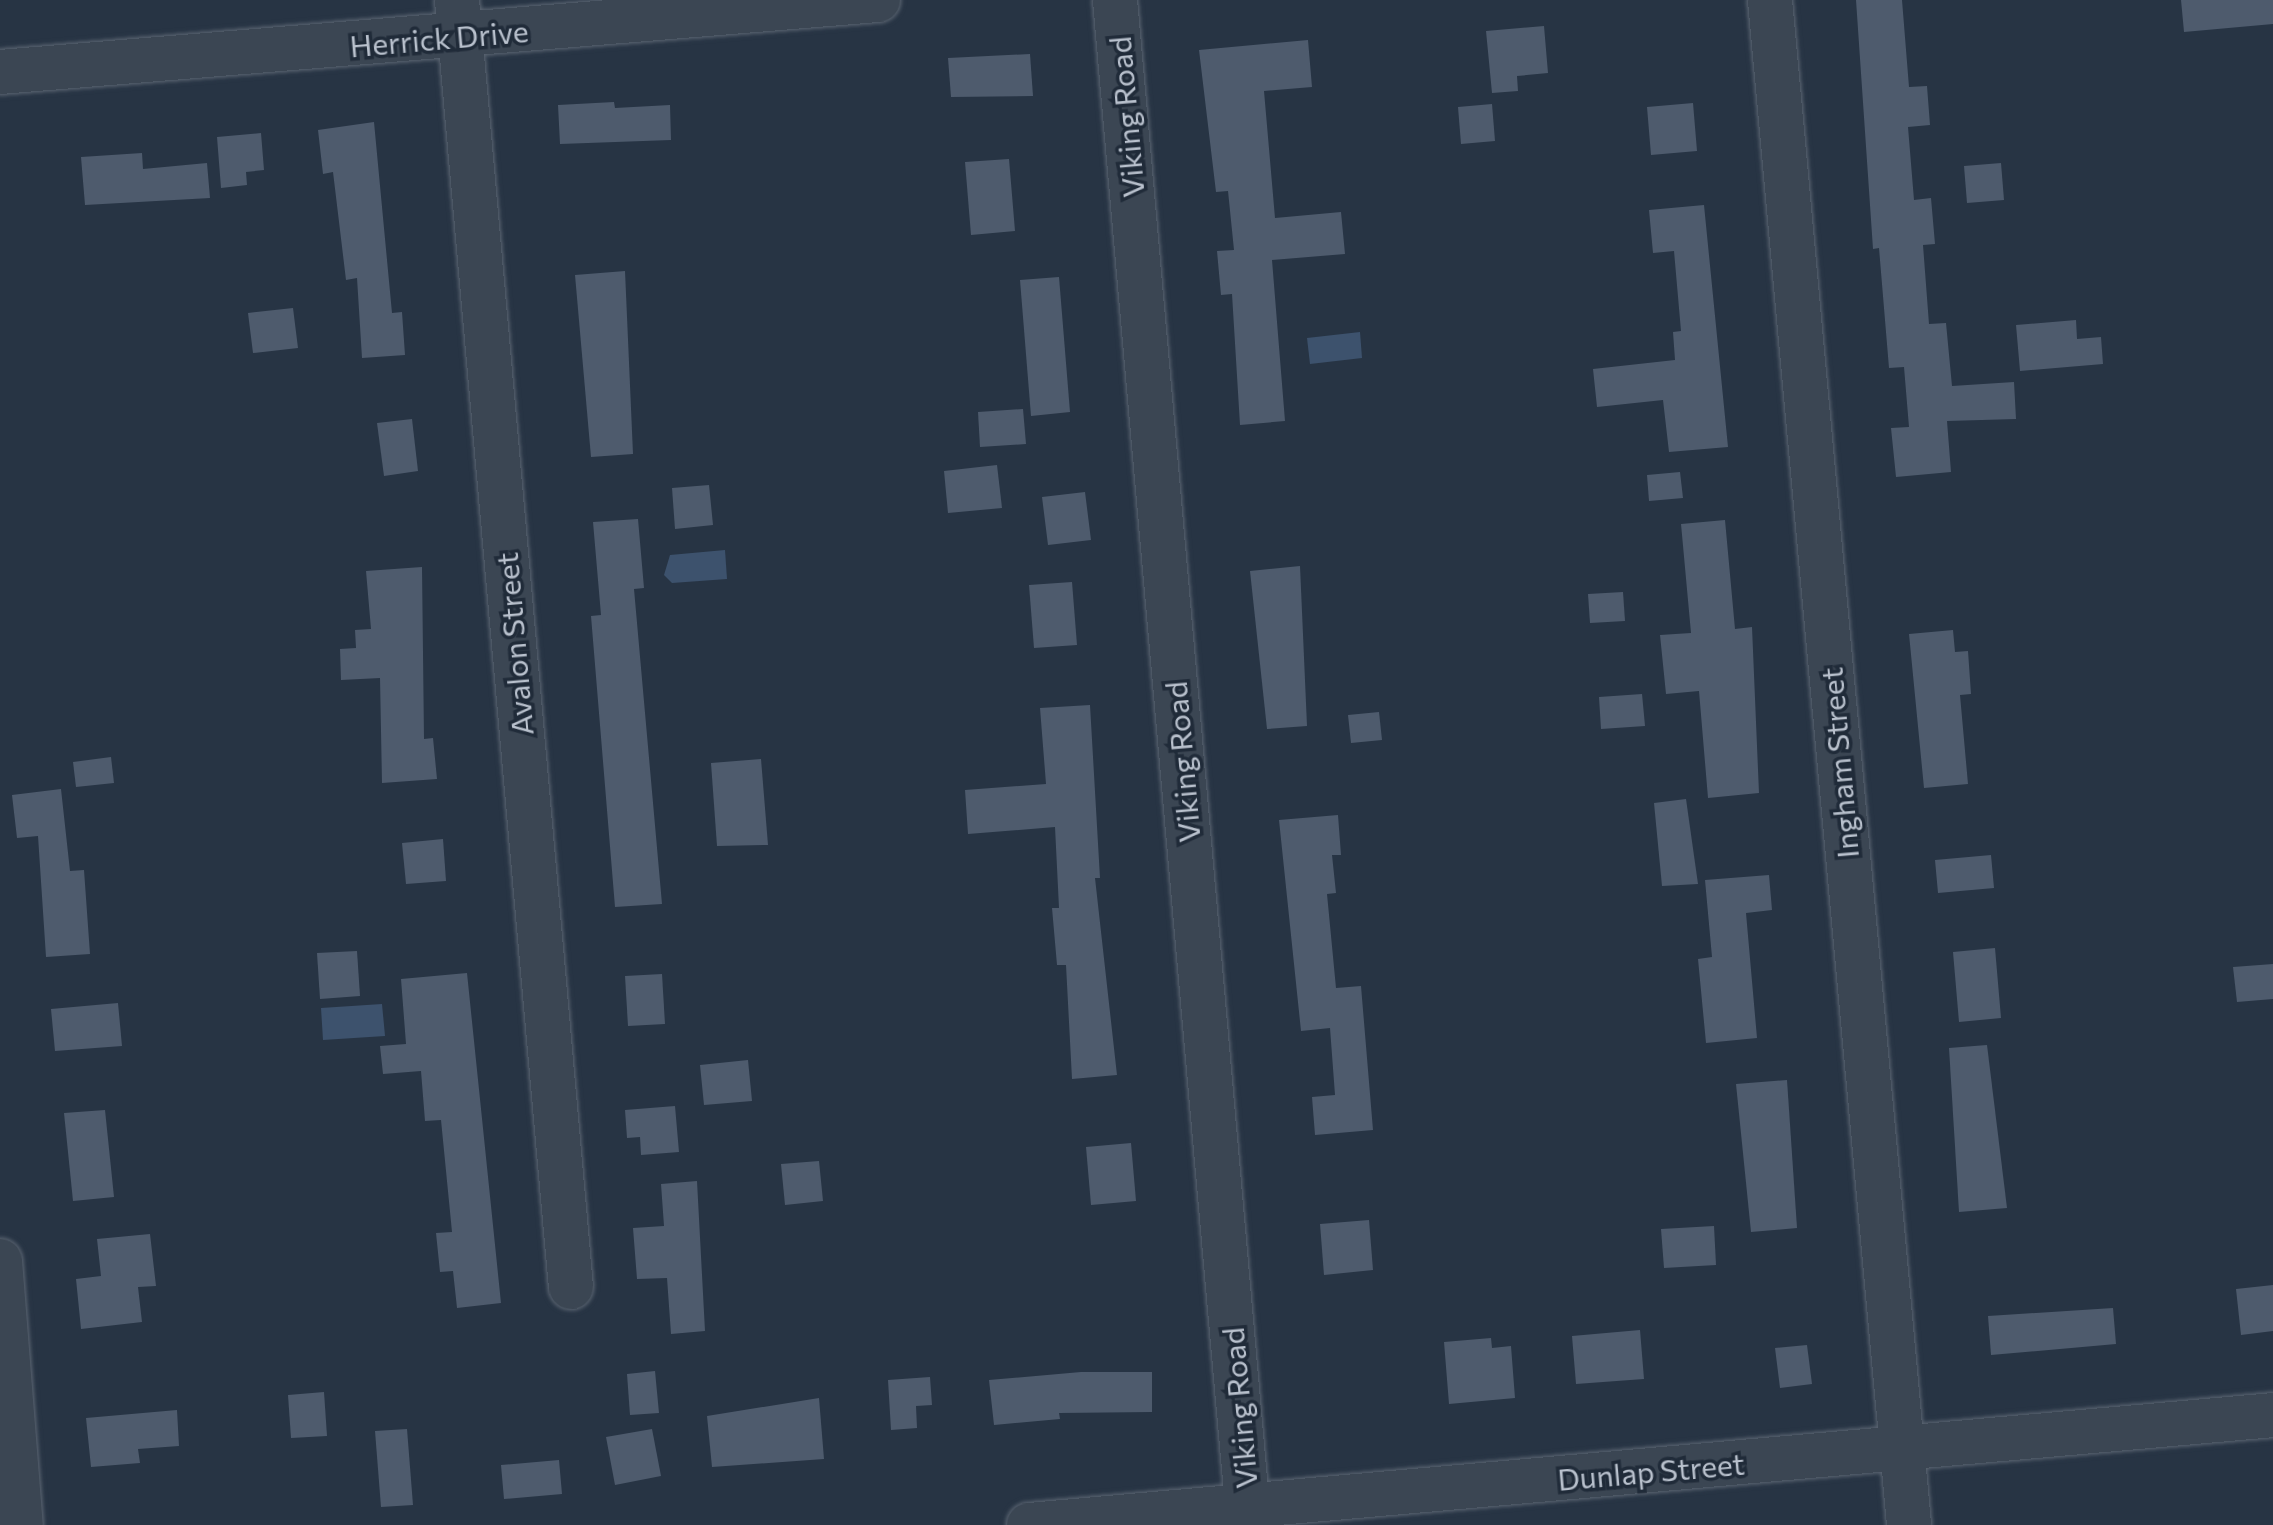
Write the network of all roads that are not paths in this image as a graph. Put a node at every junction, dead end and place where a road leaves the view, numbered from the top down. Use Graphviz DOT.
graph roads {
  1 [pos="878,0"];
  2 [pos="1115,0"];
  3 [pos="1770,0"];
  4 [pos="458,18"];
  5 [pos="0,72"];
  6 [pos="0,1261"];
  7 [pos="571,1287"];
  8 [pos="2273,1415"];
  9 [pos="1903,1450"];
  10 [pos="1248,1515"];
  11 [pos="21,1525"];
  12 [pos="1029,1525"];
  13 [pos="1909,1525"];
  1 -- 4 [label="street, Herrick Drive"];
  2 -- 10 [label="street, Viking Road"];
  3 -- 9 [label="street, Ingham Street"];
  4 -- 5 [label="street, Herrick Drive"];
  4 -- 7 [label="street, Avalon Street"];
  6 -- 11 [label="street"];
  8 -- 9 [label="street, Dunlap Street"];
  9 -- 10 [label="street, Dunlap Street"];
  9 -- 13 [label="street, Ingham Street"];
  10 -- 12 [label="street, Dunlap Street"];
}
